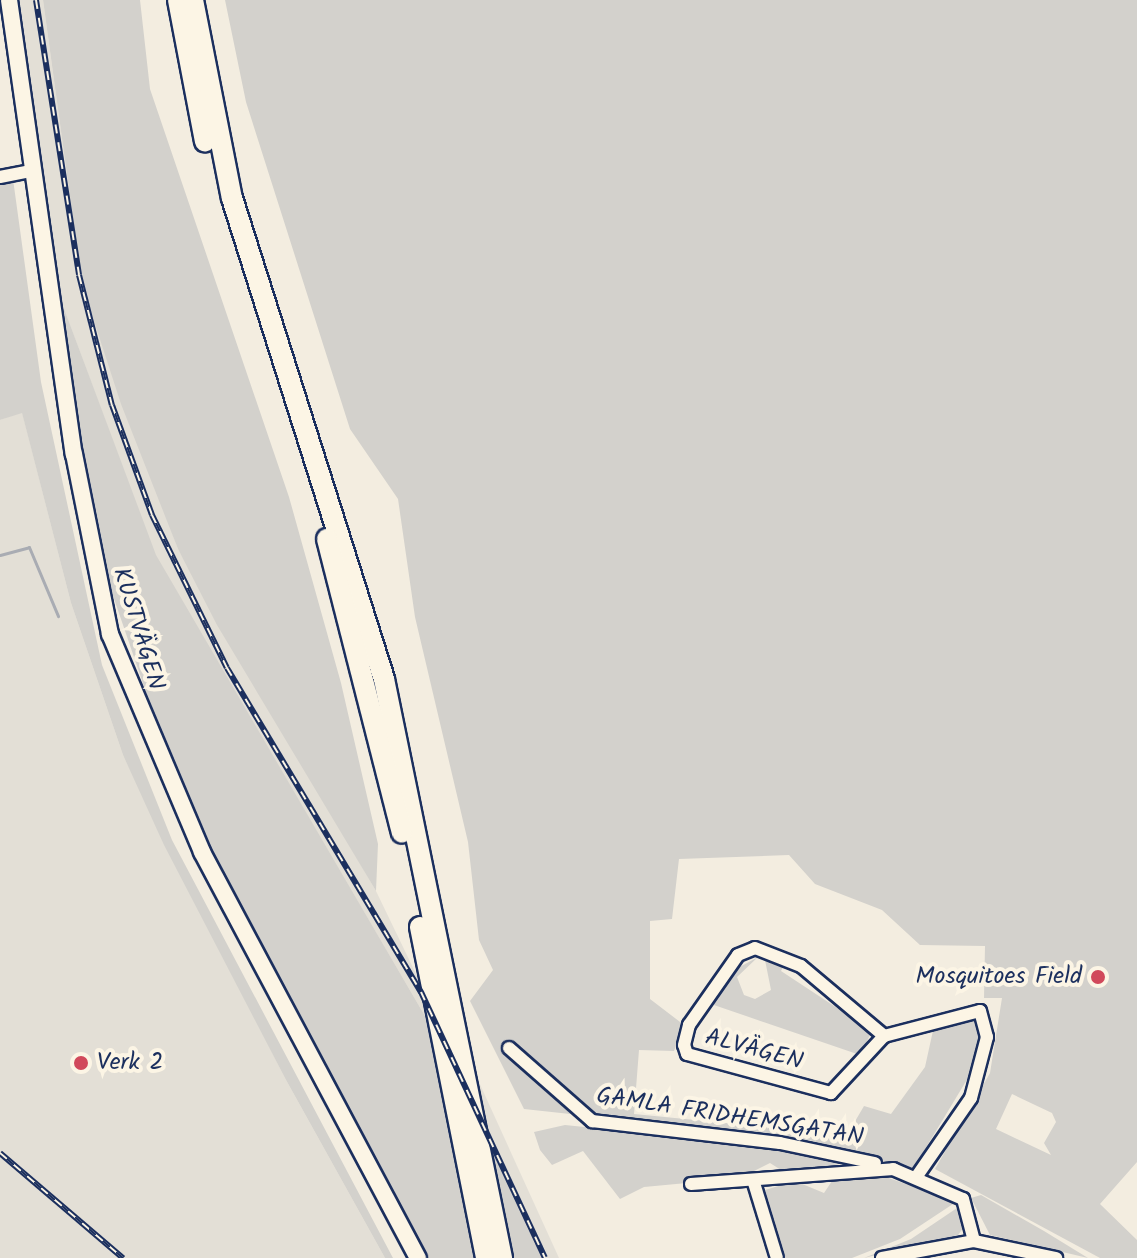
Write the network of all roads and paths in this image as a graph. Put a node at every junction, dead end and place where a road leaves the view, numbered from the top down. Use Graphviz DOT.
graph roads {
  1 [pos="9,0"];
  2 [pos="178,0"];
  3 [pos="193,0"];
  4 [pos="32,171"];
  5 [pos="0,177"];
  6 [pos="884,1036"];
  7 [pos="509,1048"];
  8 [pos="875,1163"];
  9 [pos="917,1176"];
  10 [pos="754,1183"];
  11 [pos="691,1184"];
  12 [pos="394,1218"];
  13 [pos="974,1241"];
  14 [pos="410,1258"];
  15 [pos="418,1258"];
  16 [pos="486,1258"];
  17 [pos="502,1258"];
  18 [pos="777,1258"];
  19 [pos="882,1258"];
  20 [pos="1056,1258"];
  1 -- 4 [label="main road, KUSTVÄGEN"];
  2 -- 16 [label="highway"];
  3 -- 17 [label="highway"];
  4 -- 5 [label="street"];
  4 -- 12 [label="main road, KUSTVÄGEN"];
  6 -- 6 [label="street, ALVÄGEN"];
  6 -- 9 [label="street, ALVÄGEN"];
  7 -- 8 [label="street, GAMLA FRIDHEMSGATAN"];
  9 -- 10 [label="street"];
  9 -- 13 [label="street"];
  10 -- 11 [label="street"];
  10 -- 18 [label="street"];
  12 -- 14 [label="main road, KUSTVÄGEN"];
  12 -- 15 [label="main road, KUSTVÄGEN"];
  13 -- 19 [label="street"];
  13 -- 20 [label="street"];
}
